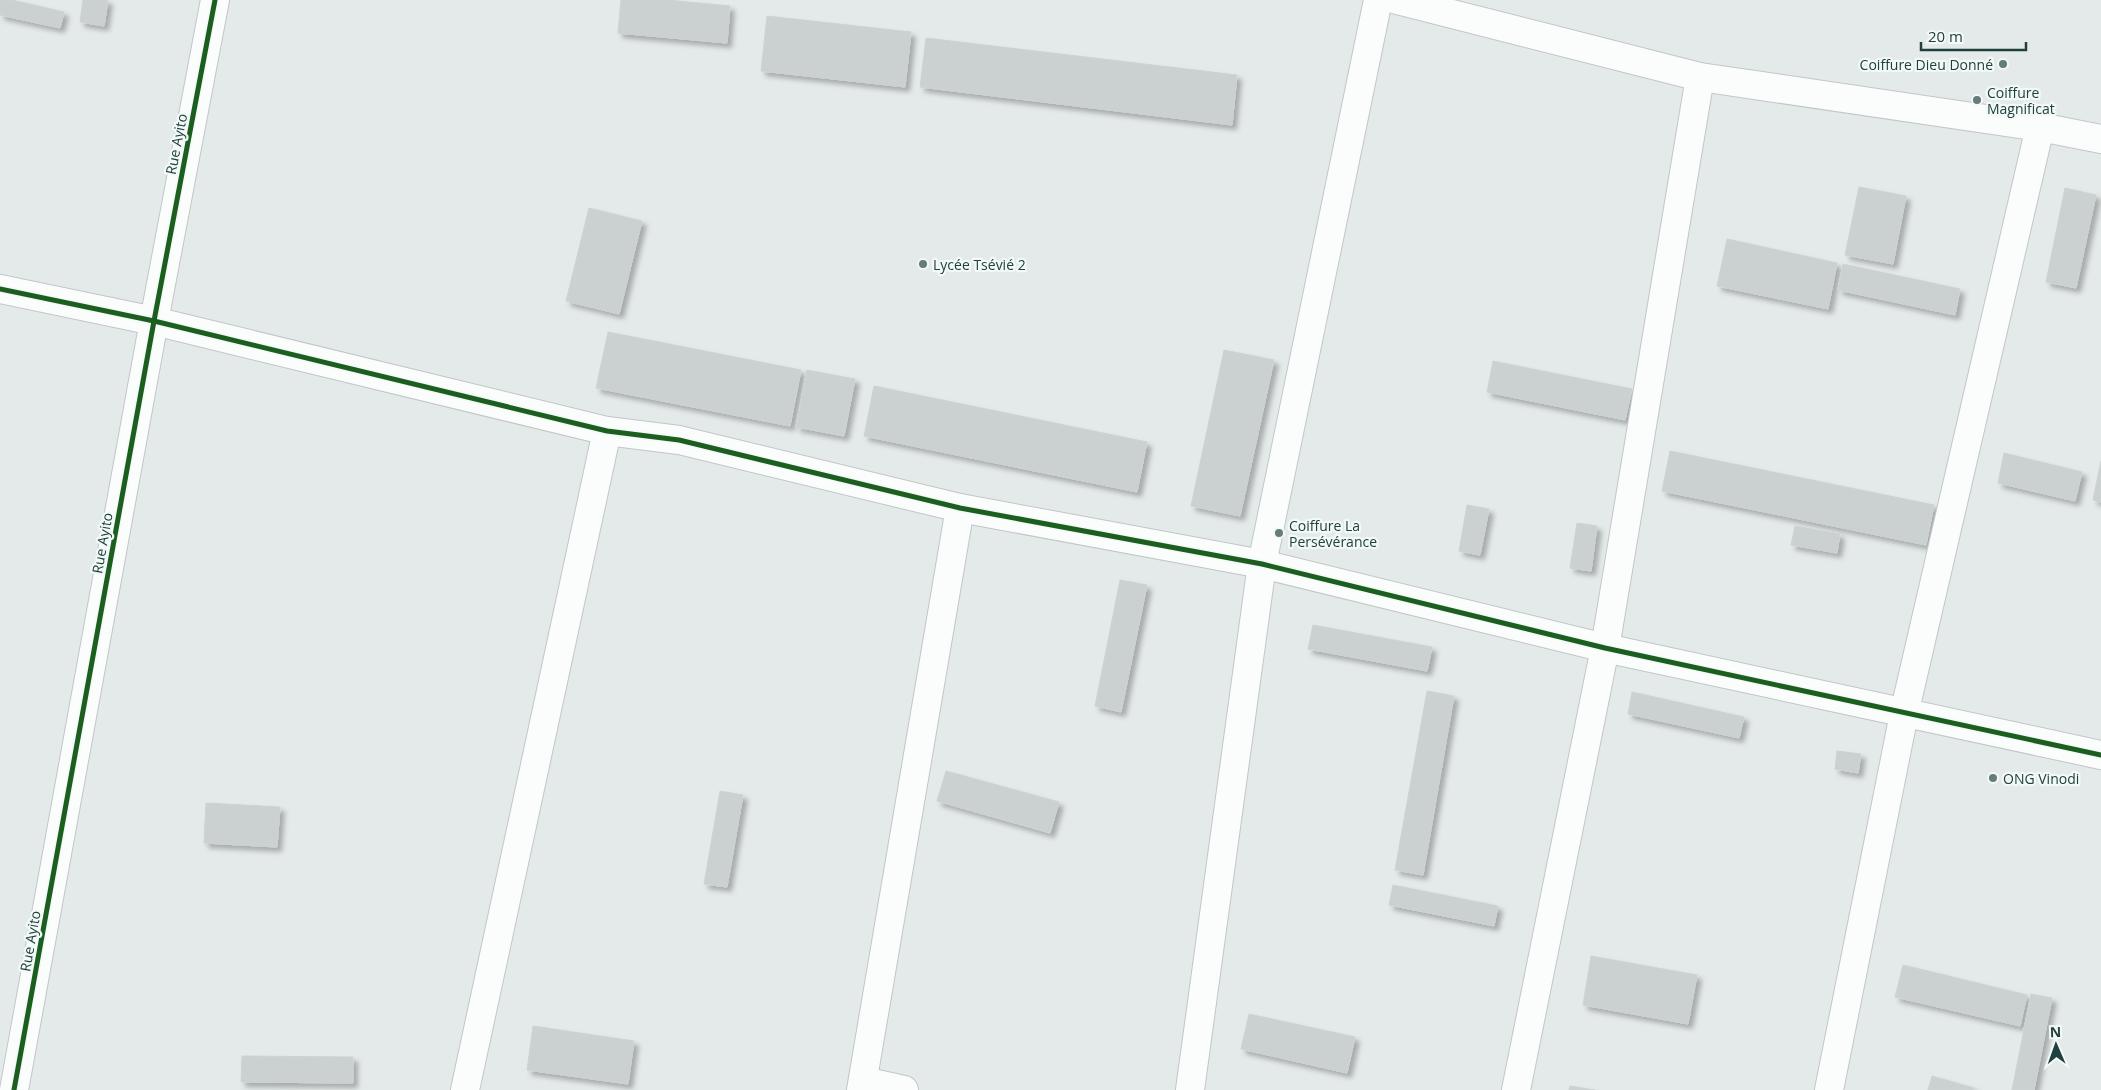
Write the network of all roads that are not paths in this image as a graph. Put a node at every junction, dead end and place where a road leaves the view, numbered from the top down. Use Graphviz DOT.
graph roads {
  1 [pos="215,0"];
  2 [pos="1378,0"];
  3 [pos="1397,0"];
  4 [pos="1700,77"];
  5 [pos="2040,127"];
  6 [pos="2101,139"];
  7 [pos="0,289"];
  8 [pos="154,321"];
  9 [pos="607,431"];
  10 [pos="960,508"];
  11 [pos="1262,564"];
  12 [pos="1605,648"];
  13 [pos="1904,714"];
  14 [pos="2101,755"];
  15 [pos="862,1086"];
  16 [pos="14,1090"];
  17 [pos="465,1090"];
  18 [pos="904,1090"];
  19 [pos="1190,1090"];
  20 [pos="1516,1090"];
  21 [pos="1830,1090"];
  1 -- 8 [label="street, Rue Ayito"];
  2 -- 11 [label="street"];
  3 -- 4 [label="street"];
  4 -- 5 [label="street"];
  4 -- 12 [label="street"];
  5 -- 6 [label="street"];
  5 -- 13 [label="street"];
  7 -- 8 [label="street"];
  8 -- 9 [label="street"];
  8 -- 16 [label="street, Rue Ayito"];
  9 -- 10 [label="street"];
  9 -- 17 [label="street"];
  10 -- 11 [label="street"];
  10 -- 15 [label="street"];
  11 -- 12 [label="street"];
  11 -- 19 [label="street"];
  12 -- 13 [label="street"];
  12 -- 20 [label="street"];
  13 -- 14 [label="street"];
  13 -- 21 [label="street"];
  15 -- 18 [label="street"];
}
